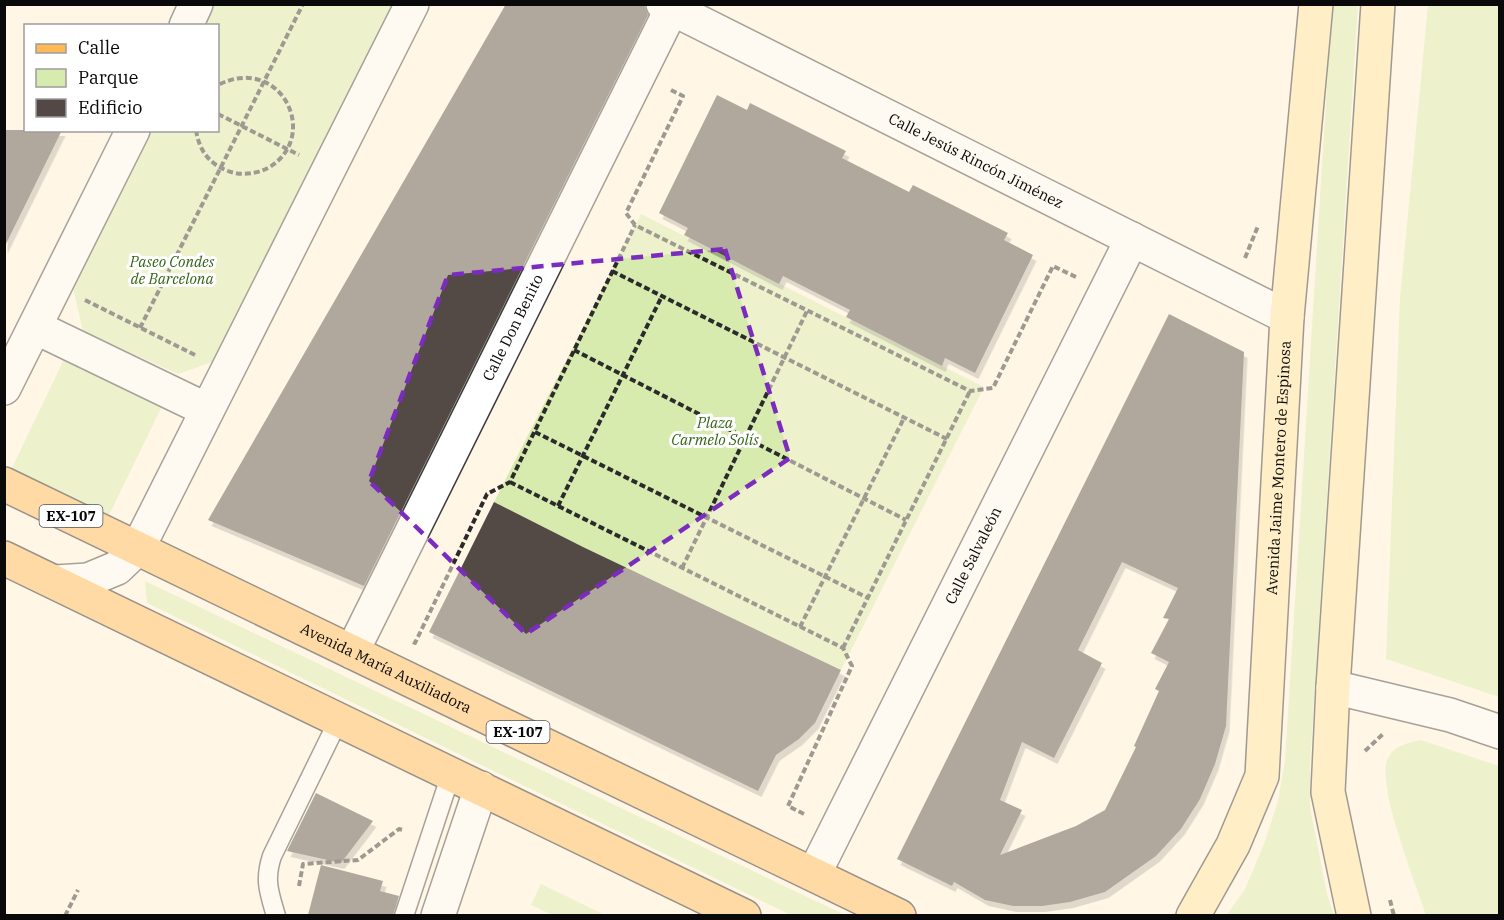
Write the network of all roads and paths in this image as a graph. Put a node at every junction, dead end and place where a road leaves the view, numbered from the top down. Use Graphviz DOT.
graph roads {
  1 [pos="196,4"];
  2 [pos="303,4"];
  3 [pos="412,4"];
  4 [pos="1316,4"];
  5 [pos="1378,4"];
  6 [pos="670,6"];
  7 [pos="187,24"];
  8 [pos="641,74"];
  9 [pos="265,81"];
  10 [pos="219,85"];
  11 [pos="219,114"];
  12 [pos="242,126"];
  13 [pos="132,132"];
  14 [pos="197,132"];
  15 [pos="287,149"];
  16 [pos="220,168"];
  17 [pos="329,170"];
  18 [pos="635,225"];
  19 [pos="1132,239"];
  20 [pos="612,271"];
  21 [pos="56,286"];
  22 [pos="1106,291"];
  23 [pos="662,296"];
  24 [pos="807,311"];
  25 [pos="1287,317"];
  26 [pos="35,327"];
  27 [pos="140,328"];
  28 [pos="574,350"];
  29 [pos="784,357"];
  30 [pos="227,371"];
  31 [pos="623,375"];
  32 [pos="4,388"];
  33 [pos="970,391"];
  34 [pos="207,410"];
  35 [pos="904,418"];
  36 [pos="534,432"];
  37 [pos="745,438"];
  38 [pos="946,439"];
  39 [pos="583,456"];
  40 [pos="510,482"];
  41 [pos="4,484"];
  42 [pos="864,498"];
  43 [pos="558,506"];
  44 [pos="706,517"];
  45 [pos="906,520"];
  46 [pos="138,548"];
  47 [pos="4,558"];
  48 [pos="682,568"];
  49 [pos="825,577"];
  50 [pos="55,582"];
  51 [pos="868,598"];
  52 [pos="368,620"];
  53 [pos="800,627"];
  54 [pos="843,648"];
  55 [pos="352,652"];
  56 [pos="1333,687"];
  57 [pos="339,719"];
  58 [pos="1500,732"];
  59 [pos="451,774"];
  60 [pos="481,788"];
  61 [pos="836,831"];
  62 [pos="430,837"];
  63 [pos="814,874"];
  64 [pos="78,890"];
  65 [pos="298,892"];
  66 [pos="65,915"];
  67 [pos="276,915"];
  68 [pos="404,915"];
  69 [pos="438,915"];
  70 [pos="744,915"];
  71 [pos="899,915"];
  72 [pos="1192,915"];
  73 [pos="1354,915"];
  1 -- 7 [label="street"];
  2 -- 9 [label="path"];
  3 -- 17 [label="street"];
  4 -- 25 [label="main road, Avenida Jaime Montero de Espinosa"];
  5 -- 56 [label="main road"];
  6 -- 8 [label="street, Calle Don Benito"];
  6 -- 19 [label="street, Calle Jesús Rincón Jiménez"];
  8 -- 18 [label="path"];
  8 -- 52 [label="street, Calle Don Benito"];
  9 -- 10 [label="path"];
  9 -- 12 [label="path"];
  9 -- 15 [label="path"];
  11 -- 12 [label="path"];
  12 -- 15 [label="path"];
  12 -- 16 [label="path"];
  13 -- 21 [label="street"];
  14 -- 16 [label="path"];
  15 -- 16 [label="path"];
  15 -- 17 [label="path"];
  16 -- 27 [label="path"];
  17 -- 30 [label="street"];
  18 -- 20 [label="path"];
  18 -- 24 [label="path"];
  19 -- 22 [label="street, Calle Salvaleón"];
  19 -- 25 [label="street, Calle Jesús Rincón Jiménez"];
  20 -- 23 [label="path"];
  20 -- 28 [label="path"];
  21 -- 26 [label="street"];
  21 -- 27 [label="path"];
  22 -- 33 [label="path"];
  22 -- 61 [label="street, Calle Salvaleón"];
  23 -- 29 [label="path"];
  23 -- 31 [label="path"];
  24 -- 29 [label="path"];
  24 -- 33 [label="path"];
  25 -- 72 [label="main road, Avenida Jaime Montero de Espinosa"];
  26 -- 32 [label="street"];
  26 -- 34 [label="street"];
  27 -- 30 [label="path"];
  28 -- 31 [label="path"];
  28 -- 36 [label="path"];
  29 -- 35 [label="path"];
  29 -- 37 [label="path"];
  30 -- 34 [label="street"];
  31 -- 37 [label="path"];
  31 -- 39 [label="path"];
  33 -- 38 [label="path"];
  34 -- 46 [label="street"];
  35 -- 38 [label="path"];
  35 -- 42 [label="path"];
  36 -- 39 [label="path"];
  36 -- 40 [label="path"];
  37 -- 42 [label="path"];
  37 -- 44 [label="path"];
  38 -- 45 [label="path"];
  39 -- 43 [label="path"];
  39 -- 44 [label="path"];
  40 -- 43 [label="path"];
  40 -- 52 [label="path"];
  41 -- 46 [label="main road, Avenida María Auxiliadora / EX-107"];
  42 -- 45 [label="path"];
  42 -- 49 [label="path"];
  43 -- 48 [label="path"];
  44 -- 48 [label="path"];
  44 -- 49 [label="path"];
  45 -- 51 [label="path"];
  46 -- 50 [label="street"];
  46 -- 55 [label="main road, Avenida María Auxiliadora / EX-107"];
  47 -- 50 [label="main road"];
  48 -- 53 [label="path"];
  49 -- 51 [label="path"];
  49 -- 53 [label="path"];
  50 -- 57 [label="main road"];
  51 -- 54 [label="path"];
  52 -- 55 [label="street, Calle Don Benito"];
  53 -- 54 [label="path"];
  54 -- 61 [label="path"];
  55 -- 63 [label="main road, Avenida María Auxiliadora / EX-107"];
  56 -- 58 [label="street"];
  56 -- 73 [label="main road"];
  57 -- 59 [label="main road"];
  57 -- 67 [label="lane"];
  59 -- 60 [label="main road"];
  59 -- 62 [label="lane"];
  60 -- 69 [label="street"];
  60 -- 70 [label="main road"];
  61 -- 63 [label="street, Calle Salvaleón"];
  62 -- 65 [label="path"];
  62 -- 68 [label="lane"];
  63 -- 71 [label="main road, Avenida María Auxiliadora / EX-107"];
  64 -- 66 [label="path"];
}
